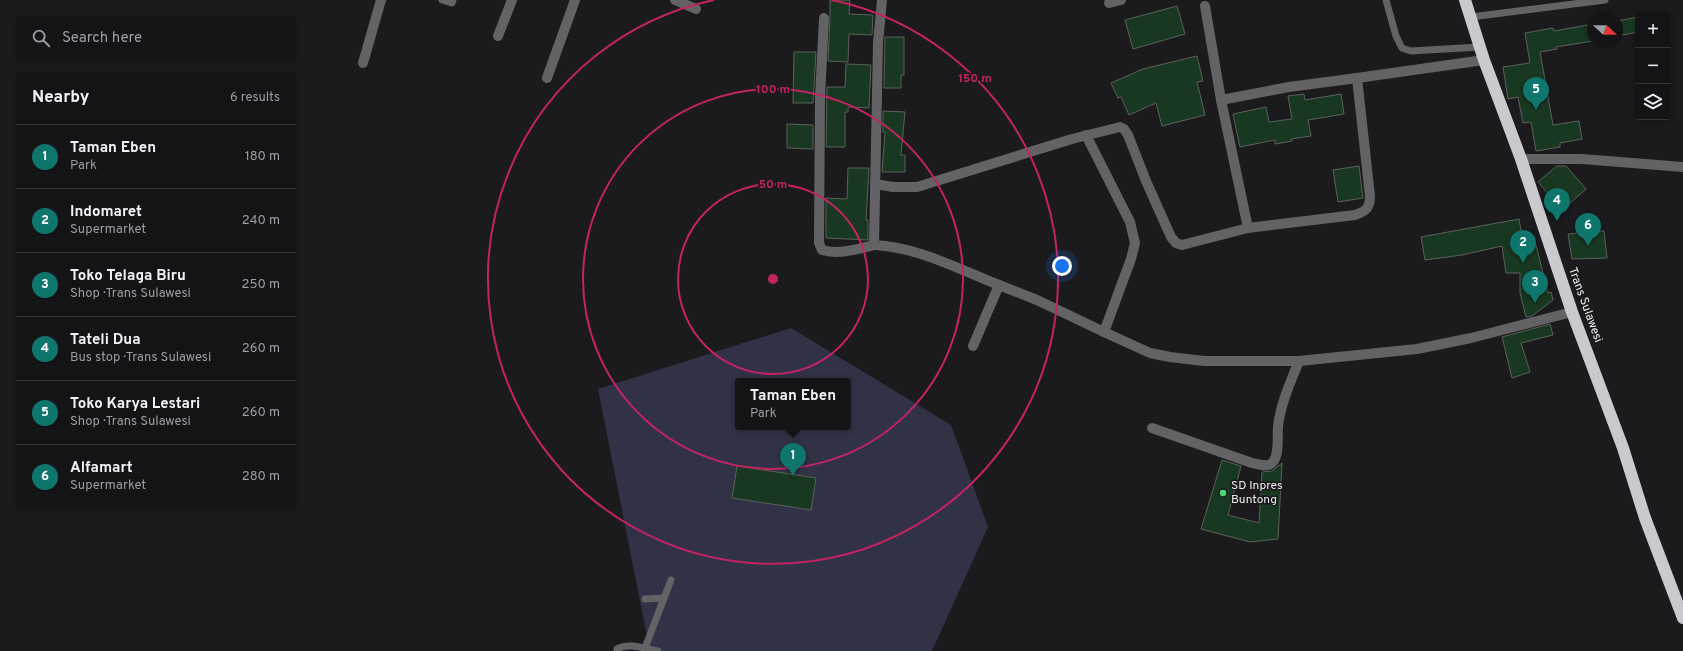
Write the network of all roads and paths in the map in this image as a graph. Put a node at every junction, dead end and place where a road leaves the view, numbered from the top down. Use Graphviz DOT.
graph roads {
  1 [pos="381,0"];
  2 [pos="442,0"];
  3 [pos="453,0"];
  4 [pos="512,0"];
  5 [pos="575,0"];
  6 [pos="675,0"];
  7 [pos="882,0"];
  8 [pos="1121,0"];
  9 [pos="1386,0"];
  10 [pos="1465,0"];
  11 [pos="1605,0"];
  12 [pos="1109,4"];
  13 [pos="1205,6"];
  14 [pos="696,9"];
  15 [pos="1471,16"];
  16 [pos="824,18"];
  17 [pos="498,36"];
  18 [pos="1480,47"];
  19 [pos="1484,60"];
  20 [pos="364,63"];
  21 [pos="547,78"];
  22 [pos="1357,78"];
  23 [pos="1221,100"];
  24 [pos="1086,135"];
  25 [pos="1520,159"];
  26 [pos="1683,167"];
  27 [pos="875,184"];
  28 [pos="1248,228"];
  29 [pos="874,245"];
  30 [pos="999,285"];
  31 [pos="1572,312"];
  32 [pos="1104,332"];
  33 [pos="973,346"];
  34 [pos="1299,361"];
  35 [pos="1152,428"];
  36 [pos="671,580"];
  37 [pos="663,598"];
  38 [pos="645,599"];
  39 [pos="1683,618"];
  40 [pos="645,648"];
  41 [pos="617,649"];
  42 [pos="658,651"];
  1 -- 20 [label="street"];
  2 -- 3 [label="lane"];
  4 -- 17 [label="street"];
  5 -- 21 [label="street"];
  6 -- 14 [label="street"];
  7 -- 27 [label="street"];
  8 -- 12 [label="street"];
  9 -- 18 [label="lane"];
  10 -- 15 [label="highway, Trans Sulawesi"];
  11 -- 15 [label="lane"];
  13 -- 23 [label="street"];
  15 -- 18 [label="highway, Trans Sulawesi"];
  16 -- 29 [label="street"];
  18 -- 19 [label="highway, Trans Sulawesi"];
  19 -- 22 [label="street"];
  19 -- 25 [label="highway, Trans Sulawesi"];
  22 -- 23 [label="street"];
  22 -- 28 [label="street"];
  23 -- 28 [label="street"];
  24 -- 27 [label="street"];
  24 -- 28 [label="street"];
  24 -- 32 [label="street"];
  25 -- 26 [label="street"];
  25 -- 31 [label="highway, Trans Sulawesi"];
  27 -- 29 [label="street"];
  29 -- 30 [label="street"];
  30 -- 32 [label="street"];
  30 -- 33 [label="street"];
  31 -- 34 [label="street"];
  31 -- 39 [label="highway, Trans Sulawesi"];
  32 -- 34 [label="street"];
  34 -- 35 [label="street"];
  36 -- 37 [label="lane"];
  37 -- 38 [label="lane"];
  37 -- 40 [label="lane"];
  40 -- 41 [label="lane"];
  40 -- 42 [label="lane"];
}
